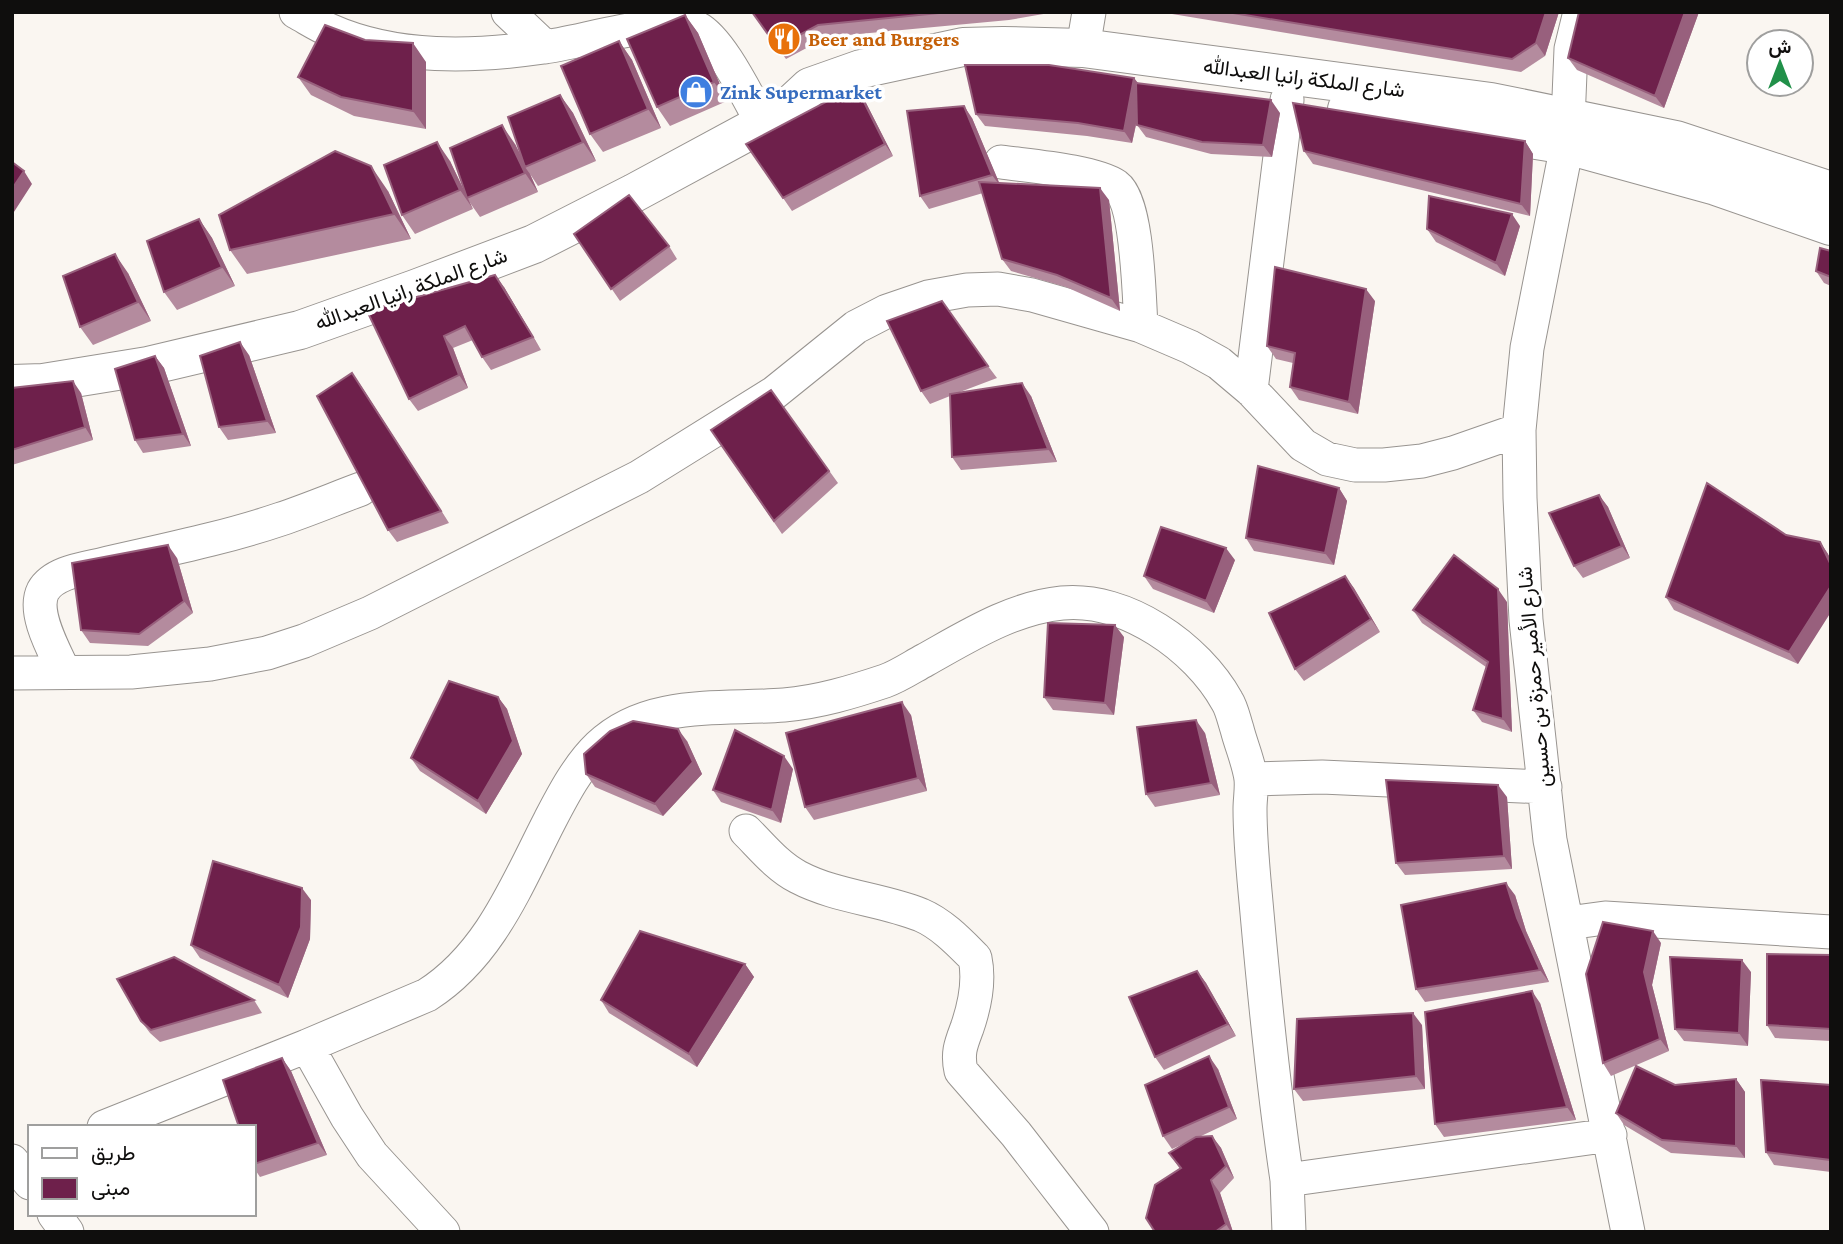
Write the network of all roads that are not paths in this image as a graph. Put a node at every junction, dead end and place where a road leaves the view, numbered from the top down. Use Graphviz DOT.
graph roads {
  1 [pos="296,12"];
  2 [pos="508,12"];
  3 [pos="1580,12"];
  4 [pos="1086,30"];
  5 [pos="545,47"];
  6 [pos="1287,100"];
  7 [pos="773,118"];
  8 [pos="1567,132"];
  9 [pos="1001,162"];
  10 [pos="1831,191"];
  11 [pos="1831,226"];
  12 [pos="1141,326"];
  13 [pos="12,384"];
  14 [pos="1251,390"];
  15 [pos="1519,430"];
  16 [pos="360,489"];
  17 [pos="64,672"];
  18 [pos="12,673"];
  19 [pos="1251,779"];
  20 [pos="1545,787"];
  21 [pos="746,831"];
  22 [pos="1567,923"];
  23 [pos="1831,932"];
  24 [pos="307,1046"];
  25 [pos="109,1125"];
  26 [pos="1610,1135"];
  27 [pos="13,1162"];
  28 [pos="1287,1180"];
  29 [pos="28,1181"];
  30 [pos="55,1216"];
  31 [pos="67,1232"];
  32 [pos="443,1232"];
  33 [pos="1092,1232"];
  34 [pos="1289,1232"];
  35 [pos="1628,1232"];
  1 -- 5 [label="street"];
  2 -- 5 [label="street"];
  3 -- 8 [label="street, شارع الأمير حمزة بن حسين"];
  4 -- 7 [label="main road, شارع الملكة رانيا العبدالله"];
  4 -- 8 [label="main road, شارع الملكة رانيا العبدالله"];
  5 -- 7 [label="street"];
  6 -- 7 [label="main road, شارع الملكة رانيا العبدالله"];
  6 -- 8 [label="main road, شارع الملكة رانيا العبدالله"];
  6 -- 14 [label="street"];
  7 -- 13 [label="main road, شارع الملكة رانيا العبدالله"];
  8 -- 10 [label="main road, شارع الملكة رانيا العبدالله"];
  8 -- 11 [label="main road, شارع الملكة رانيا العبدالله"];
  8 -- 15 [label="street, شارع الأمير حمزة بن حسين"];
  9 -- 12 [label="street"];
  12 -- 14 [label="street"];
  12 -- 17 [label="street"];
  14 -- 15 [label="street"];
  15 -- 20 [label="street, شارع الأمير حمزة بن حسين"];
  16 -- 17 [label="street"];
  17 -- 18 [label="street"];
  19 -- 20 [label="street"];
  19 -- 24 [label="street"];
  19 -- 28 [label="street"];
  20 -- 22 [label="street, شارع الأمير حمزة بن حسين"];
  21 -- 33 [label="street"];
  22 -- 23 [label="street"];
  22 -- 26 [label="street, شارع الأمير حمزة بن حسين"];
  24 -- 25 [label="street"];
  24 -- 32 [label="street"];
  26 -- 28 [label="street"];
  26 -- 35 [label="street, شارع الأمير حمزة بن حسين"];
  27 -- 29 [label="street"];
  28 -- 34 [label="street"];
  30 -- 31 [label="street"];
}
